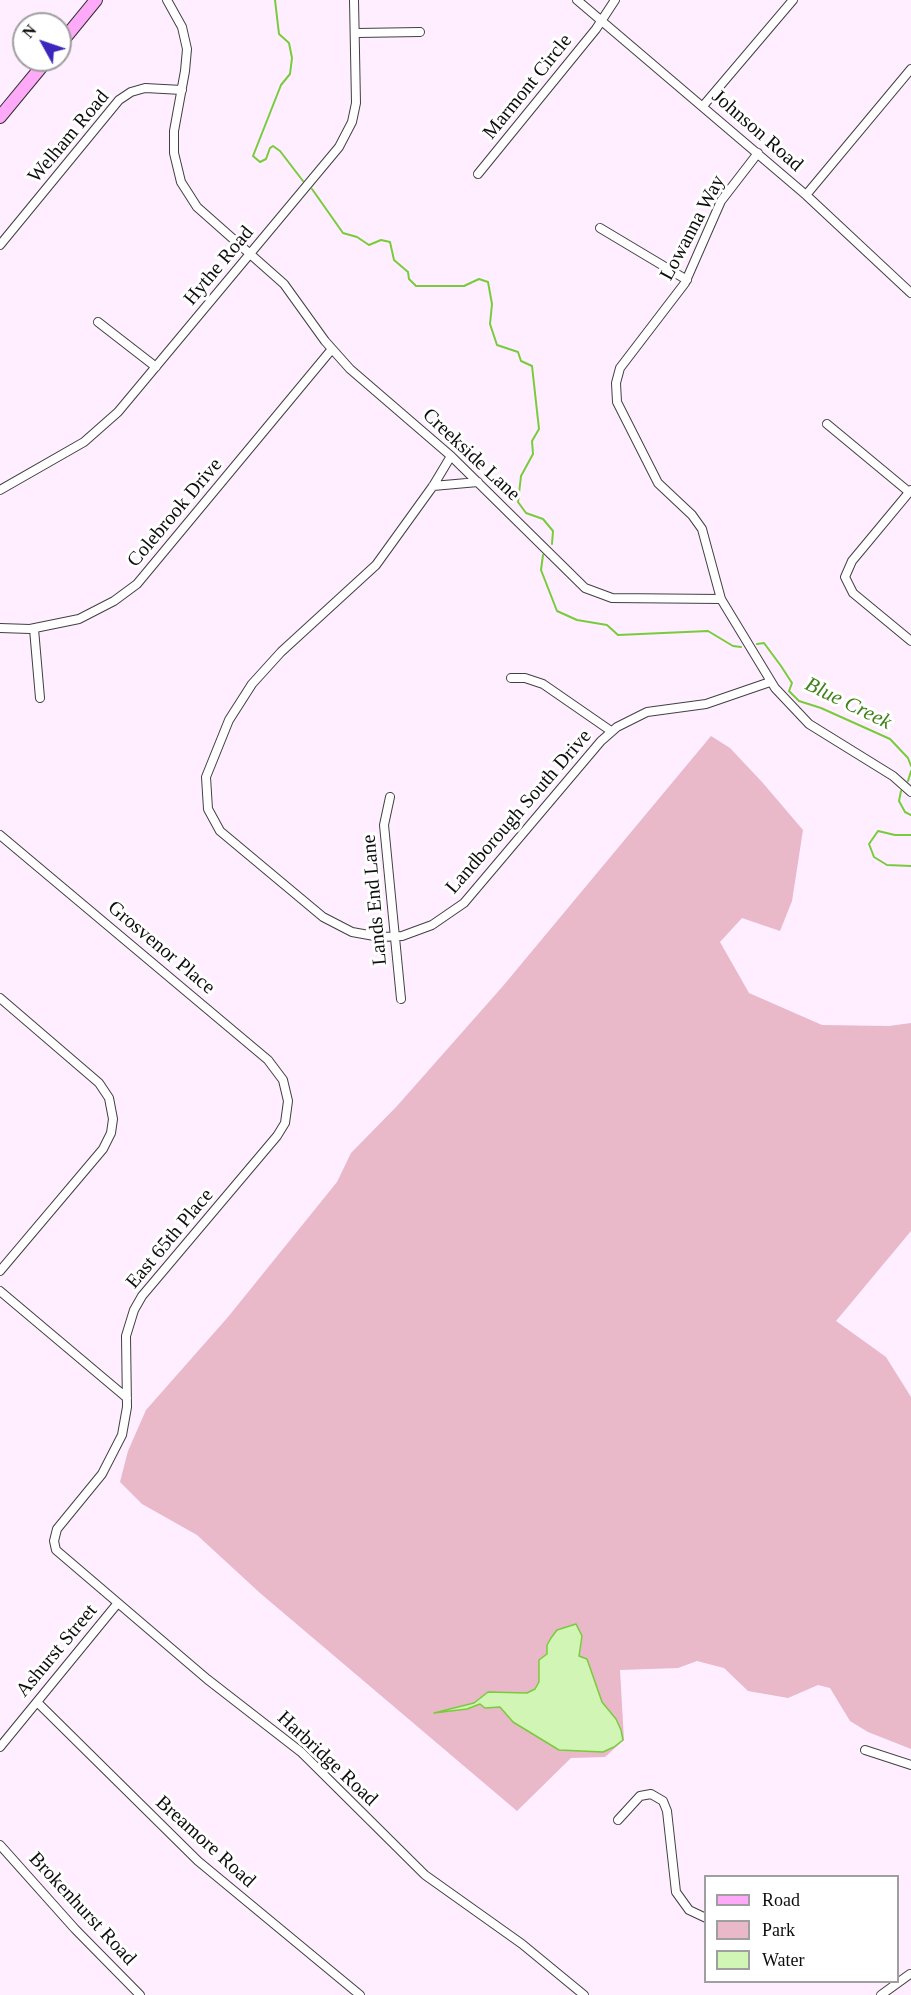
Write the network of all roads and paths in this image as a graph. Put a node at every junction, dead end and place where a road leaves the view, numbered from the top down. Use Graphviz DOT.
graph roads {
  1 [pos="96,0"];
  2 [pos="167,0"];
  3 [pos="354,0"];
  4 [pos="577,0"];
  5 [pos="615,0"];
  6 [pos="793,0"];
  7 [pos="602,21"];
  8 [pos="72,29"];
  9 [pos="420,32"];
  10 [pos="357,33"];
  11 [pos="911,69"];
  12 [pos="37,72"];
  13 [pos="182,90"];
  14 [pos="704,106"];
  15 [pos="0,117"];
  16 [pos="758,153"];
  17 [pos="478,174"];
  18 [pos="806,195"];
  19 [pos="600,228"];
  20 [pos="0,245"];
  21 [pos="250,254"];
  22 [pos="687,280"];
  23 [pos="910,289"];
  24 [pos="98,322"];
  25 [pos="332,350"];
  26 [pos="156,367"];
  27 [pos="827,424"];
  28 [pos="451,456"];
  29 [pos="478,482"];
  30 [pos="433,486"];
  31 [pos="0,490"];
  32 [pos="910,491"];
  33 [pos="721,599"];
  34 [pos="0,628"];
  35 [pos="34,628"];
  36 [pos="911,641"];
  37 [pos="511,678"];
  38 [pos="770,682"];
  39 [pos="40,698"];
  40 [pos="611,731"];
  41 [pos="911,792"];
  42 [pos="390,798"];
  43 [pos="0,835"];
  44 [pos="394,937"];
  45 [pos="0,998"];
  46 [pos="401,999"];
  47 [pos="288,1097"];
  48 [pos="0,1271"];
  49 [pos="0,1292"];
  50 [pos="127,1398"];
  51 [pos="54,1542"];
  52 [pos="117,1604"];
  53 [pos="37,1702"];
  54 [pos="0,1747"];
  55 [pos="865,1749"];
  56 [pos="911,1765"];
  57 [pos="618,1820"];
  58 [pos="0,1845"];
  59 [pos="704,1917"];
  60 [pos="898,1983"];
  61 [pos="140,1995"];
  62 [pos="360,1995"];
  63 [pos="584,1995"];
  64 [pos="881,1995"];
  1 -- 8 [label="main road"];
  2 -- 13 [label="street, Creekside Lane"];
  3 -- 10 [label="street, Hythe Road"];
  4 -- 7 [label="street, Johnson Road"];
  5 -- 7 [label="street, Marmont Circle"];
  6 -- 14 [label="street"];
  7 -- 14 [label="street, Johnson Road"];
  7 -- 17 [label="street, Marmont Circle"];
  9 -- 10 [label="street"];
  10 -- 21 [label="street, Hythe Road"];
  11 -- 18 [label="street"];
  12 -- 15 [label="main road"];
  13 -- 20 [label="street, Welham Road"];
  13 -- 21 [label="street, Creekside Lane"];
  14 -- 16 [label="street, Johnson Road"];
  16 -- 18 [label="street, Johnson Road"];
  16 -- 22 [label="street, Lowanna Way"];
  18 -- 23 [label="street, Johnson Road"];
  19 -- 22 [label="street"];
  21 -- 25 [label="street, Creekside Lane"];
  21 -- 26 [label="street, Hythe Road"];
  22 -- 33 [label="street, Lowanna Way"];
  24 -- 26 [label="street"];
  25 -- 28 [label="street, Creekside Lane"];
  25 -- 35 [label="street, Colebrook Drive"];
  26 -- 31 [label="street, Hythe Road"];
  27 -- 32 [label="street"];
  28 -- 29 [label="street, Creekside Lane"];
  28 -- 30 [label="street, Landborough South Drive"];
  29 -- 30 [label="street"];
  29 -- 33 [label="street, Creekside Lane"];
  30 -- 44 [label="street, Landborough South Drive"];
  32 -- 36 [label="street"];
  33 -- 38 [label="street"];
  34 -- 35 [label="street, Colebrook Drive"];
  35 -- 39 [label="street"];
  37 -- 40 [label="street"];
  38 -- 40 [label="street, Landborough South Drive"];
  38 -- 41 [label="street"];
  40 -- 44 [label="street, Landborough South Drive"];
  42 -- 44 [label="street, Lands End Lane"];
  43 -- 47 [label="street, Grosvenor Place"];
  44 -- 46 [label="street, Lands End Lane"];
  45 -- 48 [label="street"];
  47 -- 50 [label="street, East 65th Place"];
  49 -- 50 [label="street"];
  50 -- 51 [label="street, East 65th Place"];
  51 -- 52 [label="street, Harbridge Road"];
  52 -- 53 [label="street, Ashurst Street"];
  52 -- 63 [label="street, Harbridge Road"];
  53 -- 54 [label="street, Ashurst Street"];
  53 -- 62 [label="street, Breamore Road"];
  55 -- 56 [label="street"];
  57 -- 59 [label="street"];
  58 -- 61 [label="street, Brokenhurst Road"];
  60 -- 64 [label="street"];
}
